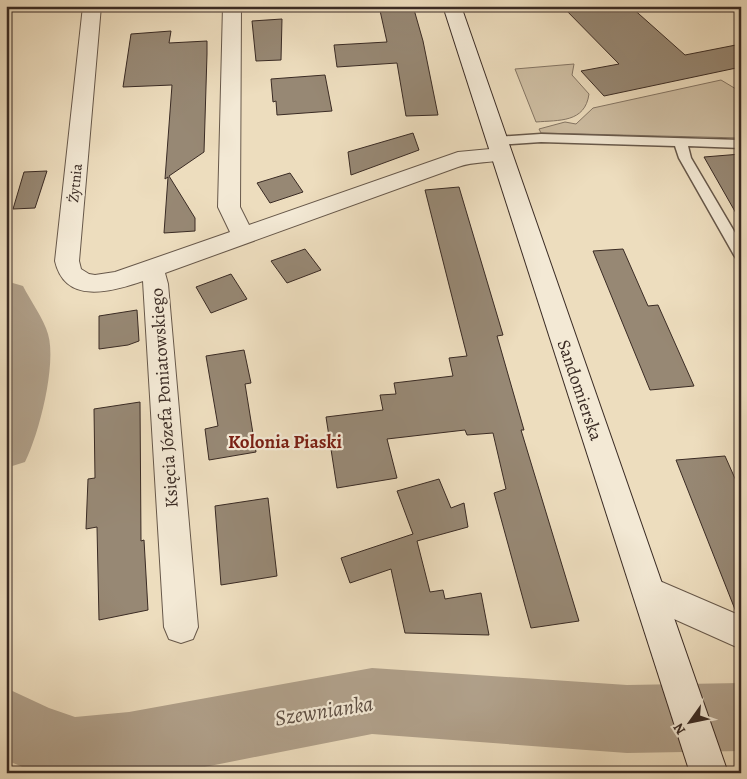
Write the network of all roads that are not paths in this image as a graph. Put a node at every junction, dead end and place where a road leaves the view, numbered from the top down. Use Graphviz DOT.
graph roads {
  1 [pos="92,6"];
  2 [pos="232,6"];
  3 [pos="452,6"];
  4 [pos="681,144"];
  5 [pos="741,144"];
  6 [pos="499,147"];
  7 [pos="243,235"];
  8 [pos="741,255"];
  9 [pos="151,268"];
  10 [pos="648,591"];
  11 [pos="181,627"];
  12 [pos="741,634"];
  13 [pos="709,773"];
  1 -- 9 [label="street, Żytnia"];
  2 -- 7 [label="street"];
  3 -- 6 [label="street, Sandomierska"];
  4 -- 5 [label="lane"];
  4 -- 6 [label="lane"];
  4 -- 8 [label="lane"];
  6 -- 7 [label="street, Księcia Józefa Poniatowskiego"];
  6 -- 10 [label="street, Sandomierska"];
  7 -- 9 [label="street, Księcia Józefa Poniatowskiego"];
  9 -- 11 [label="street, Księcia Józefa Poniatowskiego"];
  10 -- 12 [label="street"];
  10 -- 13 [label="street, Sandomierska"];
}
